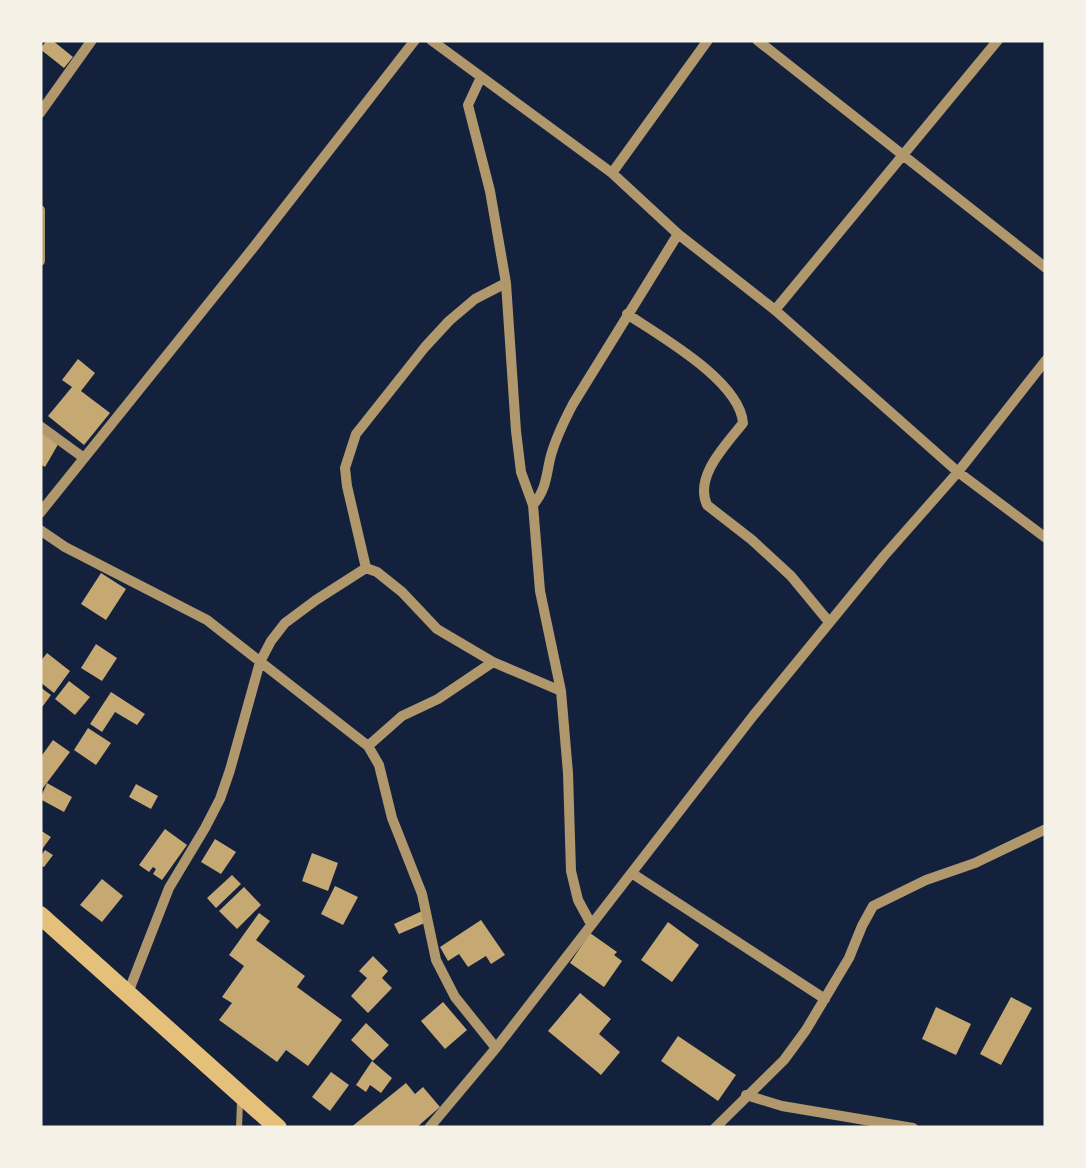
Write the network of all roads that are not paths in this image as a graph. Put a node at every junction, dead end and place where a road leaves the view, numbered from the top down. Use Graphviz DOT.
graph roads {
  1 [pos="92,40"];
  2 [pos="415,40"];
  3 [pos="431,40"];
  4 [pos="708,40"];
  5 [pos="757,40"];
  6 [pos="998,40"];
  7 [pos="480,76"];
  8 [pos="40,113"];
  9 [pos="903,153"];
  10 [pos="612,174"];
  11 [pos="40,210"];
  12 [pos="678,234"];
  13 [pos="40,260"];
  14 [pos="1046,268"];
  15 [pos="506,284"];
  16 [pos="775,310"];
  17 [pos="628,314"];
  18 [pos="1046,360"];
  19 [pos="40,426"];
  20 [pos="84,458"];
  21 [pos="958,472"];
  22 [pos="534,506"];
  23 [pos="40,513"];
  24 [pos="40,530"];
  25 [pos="1046,538"];
  26 [pos="366,568"];
  27 [pos="829,622"];
  28 [pos="260,662"];
  29 [pos="494,662"];
  30 [pos="560,691"];
  31 [pos="368,746"];
  32 [pos="1046,829"];
  33 [pos="632,874"];
  34 [pos="40,915"];
  35 [pos="590,924"];
  36 [pos="128,993"];
  37 [pos="825,999"];
  38 [pos="496,1048"];
  39 [pos="240,1094"];
  40 [pos="746,1095"];
  41 [pos="239,1128"];
  42 [pos="278,1128"];
  43 [pos="430,1128"];
  44 [pos="714,1128"];
  45 [pos="913,1128"];
  1 -- 8 [label="street"];
  2 -- 20 [label="street"];
  3 -- 7 [label="street"];
  4 -- 10 [label="street"];
  5 -- 9 [label="street"];
  6 -- 9 [label="street"];
  7 -- 10 [label="street"];
  7 -- 15 [label="street"];
  9 -- 14 [label="street"];
  9 -- 16 [label="street"];
  10 -- 12 [label="street"];
  11 -- 13 [label="street"];
  12 -- 16 [label="street"];
  12 -- 17 [label="street"];
  15 -- 22 [label="street"];
  15 -- 26 [label="street"];
  16 -- 21 [label="street"];
  17 -- 22 [label="street"];
  17 -- 27 [label="street"];
  18 -- 21 [label="street"];
  19 -- 20 [label="street"];
  20 -- 23 [label="street"];
  21 -- 25 [label="street"];
  21 -- 27 [label="street"];
  22 -- 30 [label="street"];
  24 -- 28 [label="street"];
  26 -- 28 [label="street"];
  26 -- 29 [label="street"];
  27 -- 33 [label="street"];
  28 -- 31 [label="street"];
  28 -- 36 [label="street"];
  29 -- 30 [label="street"];
  29 -- 31 [label="street"];
  30 -- 35 [label="street"];
  31 -- 38 [label="street"];
  32 -- 37 [label="street"];
  33 -- 35 [label="street"];
  33 -- 37 [label="street"];
  34 -- 36 [label="main road"];
  35 -- 38 [label="street"];
  36 -- 39 [label="main road"];
  37 -- 40 [label="street"];
  38 -- 43 [label="street"];
  39 -- 41 [label="lane"];
  39 -- 42 [label="main road"];
  40 -- 44 [label="street"];
  40 -- 45 [label="street"];
}
